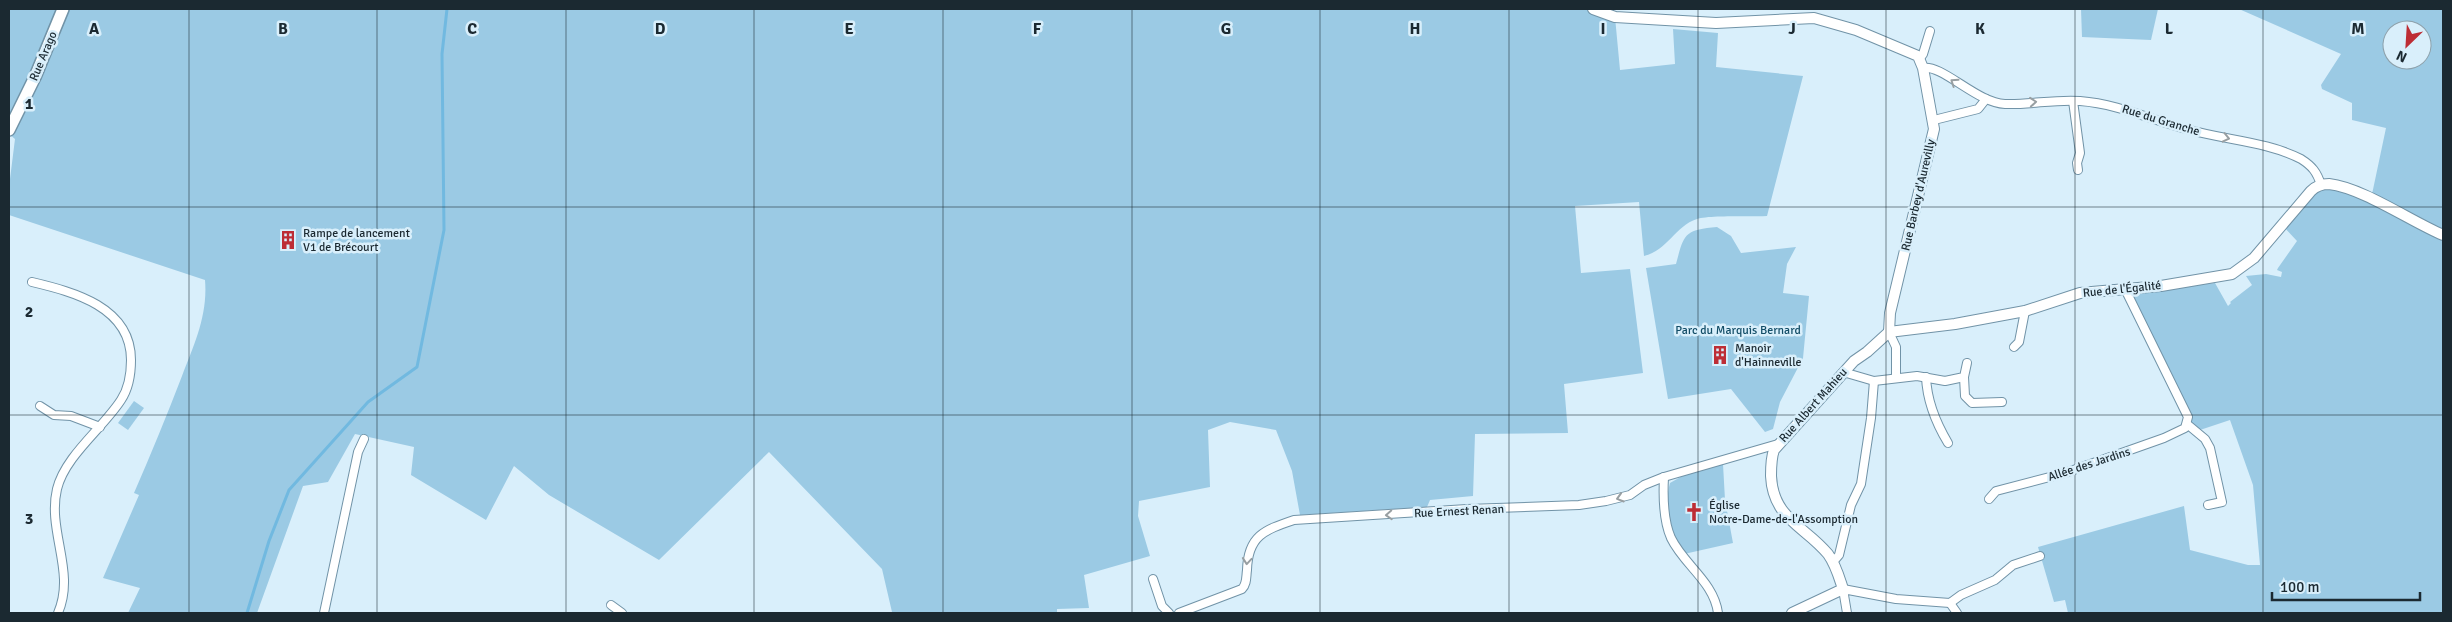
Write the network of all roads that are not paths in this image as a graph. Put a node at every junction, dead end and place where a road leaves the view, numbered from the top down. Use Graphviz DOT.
graph roads {
  1 [pos="63,9"];
  2 [pos="1593,9"];
  3 [pos="1814,13"];
  4 [pos="1930,31"];
  5 [pos="1921,63"];
  6 [pos="1986,99"];
  7 [pos="2073,100"];
  8 [pos="1934,120"];
  9 [pos="9,130"];
  10 [pos="2078,170"];
  11 [pos="2321,185"];
  12 [pos="2443,235"];
  13 [pos="32,282"];
  14 [pos="2125,289"];
  15 [pos="2025,311"];
  16 [pos="1889,332"];
  17 [pos="2014,347"];
  18 [pos="1967,363"];
  19 [pos="1843,372"];
  20 [pos="1926,377"];
  21 [pos="1964,377"];
  22 [pos="1896,378"];
  23 [pos="1874,380"];
  24 [pos="2002,402"];
  25 [pos="40,406"];
  26 [pos="2187,424"];
  27 [pos="100,427"];
  28 [pos="364,439"];
  29 [pos="1948,443"];
  30 [pos="1778,444"];
  31 [pos="1664,477"];
  32 [pos="1988,499"];
  33 [pos="2208,504"];
  34 [pos="2040,556"];
  35 [pos="1833,562"];
  36 [pos="1153,579"];
  37 [pos="1843,589"];
  38 [pos="1950,603"];
  39 [pos="611,605"];
  40 [pos="58,613"];
  41 [pos="324,613"];
  42 [pos="622,613"];
  43 [pos="1170,613"];
  44 [pos="1179,613"];
  45 [pos="1718,613"];
  46 [pos="1792,613"];
  47 [pos="1847,613"];
  48 [pos="1957,613"];
  1 -- 9 [label="main road, Rue Arago"];
  2 -- 3 [label="street"];
  3 -- 5 [label="street"];
  4 -- 5 [label="street"];
  6 -- 5 [label="street, Rue du Granche, one-way"];
  5 -- 8 [label="street, Rue Barbey d'Aurevilly"];
  6 -- 7 [label="street, Rue du Granche, one-way"];
  6 -- 8 [label="street"];
  7 -- 10 [label="street"];
  7 -- 11 [label="street, Rue du Granche, one-way"];
  8 -- 16 [label="street, Rue Barbey d'Aurevilly"];
  11 -- 12 [label="street"];
  11 -- 14 [label="street, Rue de l'Égalité"];
  13 -- 27 [label="street"];
  14 -- 15 [label="street, Rue de l'Égalité"];
  14 -- 26 [label="street"];
  15 -- 16 [label="street, Rue de l'Égalité"];
  15 -- 17 [label="street"];
  16 -- 19 [label="street, Rue Albert Mahieu"];
  16 -- 22 [label="street"];
  18 -- 21 [label="street"];
  19 -- 23 [label="street"];
  19 -- 30 [label="street, Rue Albert Mahieu"];
  20 -- 21 [label="street"];
  20 -- 22 [label="street"];
  20 -- 29 [label="street"];
  21 -- 24 [label="street"];
  22 -- 23 [label="street"];
  23 -- 35 [label="street"];
  25 -- 27 [label="street"];
  26 -- 32 [label="street, Allée des Jardins"];
  26 -- 33 [label="street"];
  27 -- 40 [label="street"];
  28 -- 41 [label="street"];
  30 -- 31 [label="street, Rue Ernest Renan"];
  30 -- 35 [label="street, Rue Albert Mahieu"];
  31 -- 44 [label="street, Rue Ernest Renan, one-way"];
  31 -- 45 [label="street"];
  34 -- 38 [label="street"];
  35 -- 37 [label="street"];
  36 -- 43 [label="street"];
  37 -- 38 [label="street"];
  37 -- 46 [label="street"];
  37 -- 47 [label="street"];
  38 -- 48 [label="street"];
  39 -- 42 [label="street"];
}
